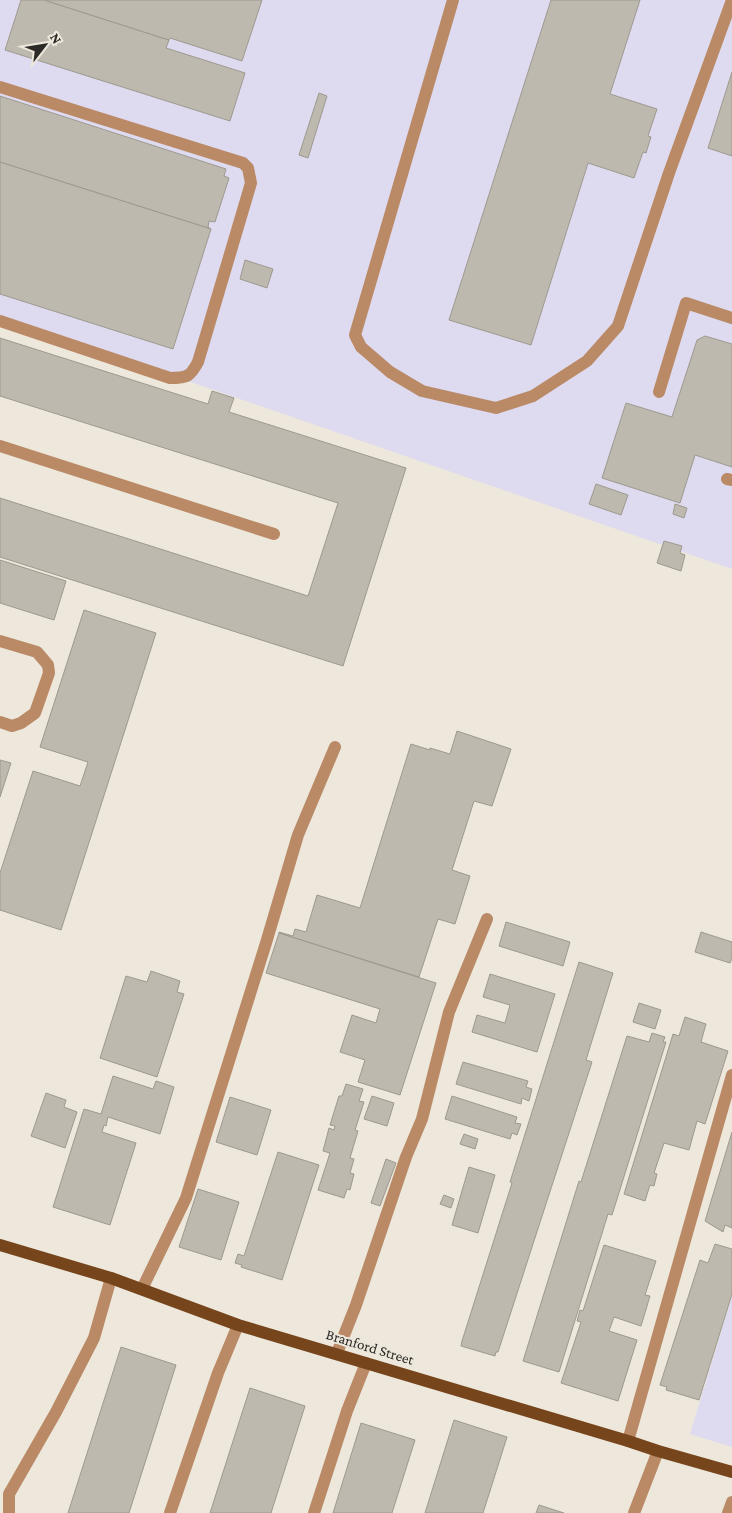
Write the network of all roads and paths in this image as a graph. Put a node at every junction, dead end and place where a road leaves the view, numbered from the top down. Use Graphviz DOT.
graph roads {
  1 [pos="453,0"];
  2 [pos="732,0"];
  3 [pos="0,87"];
  4 [pos="732,318"];
  5 [pos="0,321"];
  6 [pos="659,392"];
  7 [pos="0,446"];
  8 [pos="274,534"];
  9 [pos="0,641"];
  10 [pos="0,722"];
  11 [pos="335,747"];
  12 [pos="488,919"];
  13 [pos="732,1075"];
  14 [pos="0,1245"];
  15 [pos="111,1278"];
  16 [pos="142,1289"];
  17 [pos="238,1325"];
  18 [pos="337,1353"];
  19 [pos="366,1363"];
  20 [pos="628,1441"];
  21 [pos="658,1451"];
  22 [pos="732,1472"];
  23 [pos="732,1502"];
  24 [pos="9,1513"];
  25 [pos="170,1513"];
  26 [pos="314,1513"];
  27 [pos="634,1513"];
  28 [pos="728,1513"];
  1 -- 2 [label="lane"];
  3 -- 5 [label="lane"];
  4 -- 6 [label="lane"];
  7 -- 8 [label="lane"];
  9 -- 10 [label="lane"];
  11 -- 16 [label="lane"];
  12 -- 18 [label="lane"];
  13 -- 20 [label="lane"];
  14 -- 15 [label="main road, Branford Street"];
  15 -- 16 [label="main road, Branford Street"];
  15 -- 24 [label="lane"];
  16 -- 17 [label="main road, Branford Street"];
  17 -- 18 [label="main road, Branford Street"];
  17 -- 25 [label="lane"];
  18 -- 19 [label="main road, Branford Street"];
  19 -- 20 [label="main road, Branford Street"];
  19 -- 26 [label="lane"];
  20 -- 21 [label="main road, Branford Street"];
  21 -- 22 [label="main road, Branford Street"];
  21 -- 27 [label="lane"];
  23 -- 28 [label="lane"];
}
